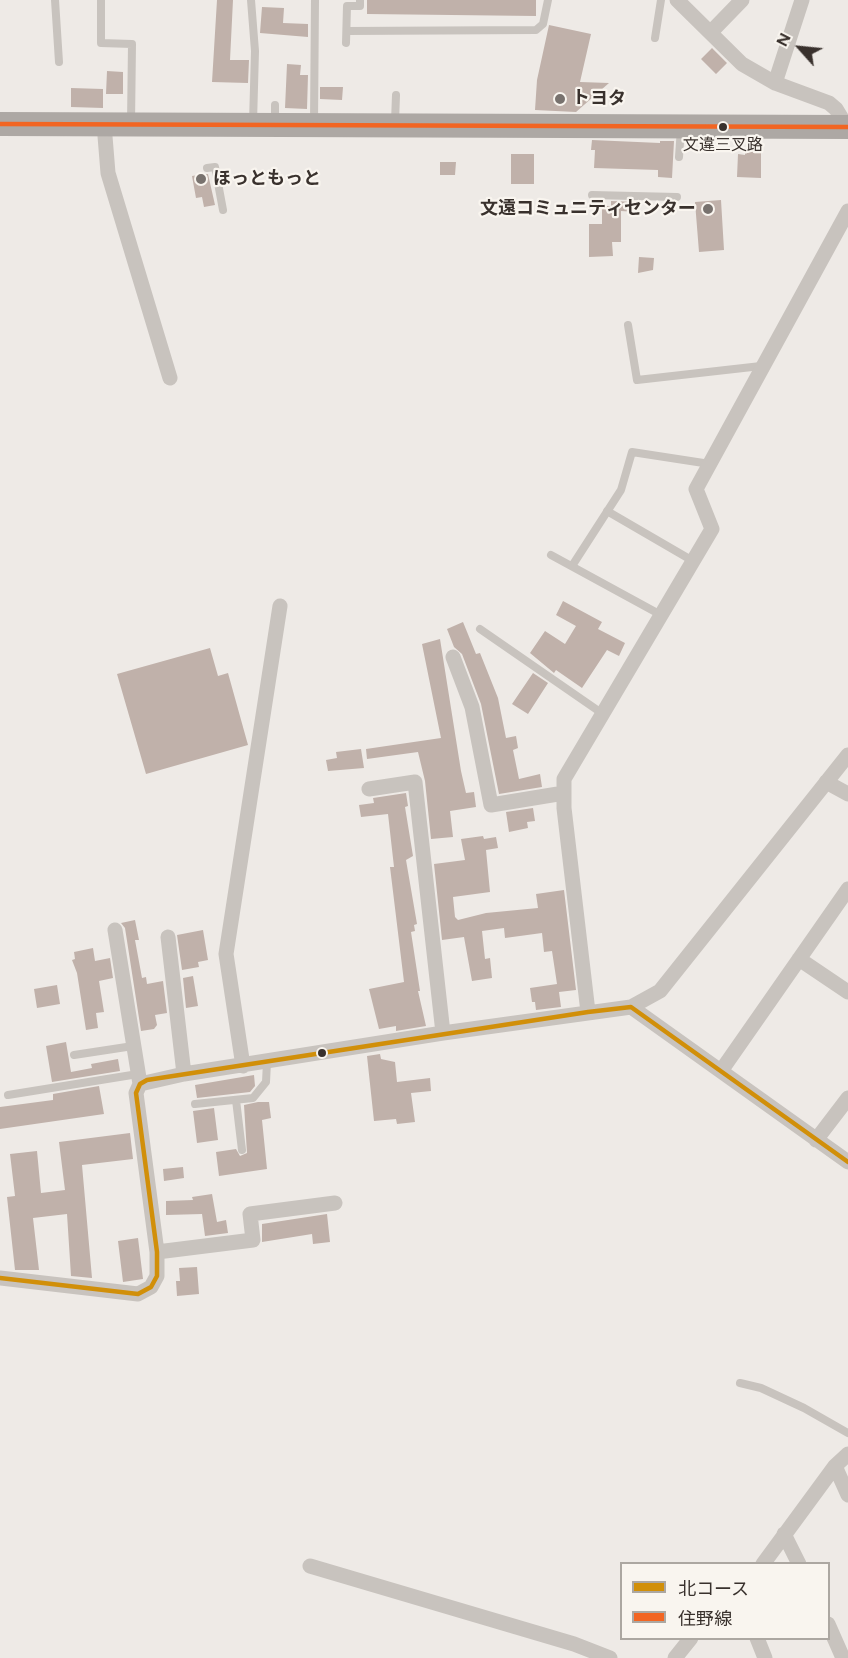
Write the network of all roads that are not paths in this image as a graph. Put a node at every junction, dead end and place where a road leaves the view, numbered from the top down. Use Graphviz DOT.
graph roads {
  1 [pos="55,0"];
  2 [pos="101,0"];
  3 [pos="251,0"];
  4 [pos="315,0"];
  5 [pos="360,0"];
  6 [pos="548,0"];
  7 [pos="661,0"];
  8 [pos="742,0"];
  9 [pos="802,0"];
  10 [pos="682,2"];
  11 [pos="347,31"];
  12 [pos="711,32"];
  13 [pos="655,38"];
  14 [pos="346,43"];
  15 [pos="59,62"];
  16 [pos="775,83"];
  17 [pos="396,95"];
  18 [pos="253,119"];
  19 [pos="147,122"];
  20 [pos="0,124"];
  21 [pos="104,124"];
  22 [pos="314,124"];
  23 [pos="395,124"];
  24 [pos="681,126"];
  25 [pos="847,127"];
  26 [pos="679,157"];
  27 [pos="207,168"];
  28 [pos="592,195"];
  29 [pos="677,198"];
  30 [pos="223,210"];
  31 [pos="848,211"];
  32 [pos="627,325"];
  33 [pos="763,366"];
  34 [pos="170,378"];
  35 [pos="710,464"];
  36 [pos="607,511"];
  37 [pos="551,555"];
  38 [pos="693,561"];
  39 [pos="572,566"];
  40 [pos="280,606"];
  41 [pos="662,615"];
  42 [pos="480,629"];
  43 [pos="453,657"];
  44 [pos="603,714"];
  45 [pos="848,755"];
  46 [pos="826,782"];
  47 [pos="369,789"];
  48 [pos="564,793"];
  49 [pos="848,794"];
  50 [pos="848,889"];
  51 [pos="114,930"];
  52 [pos="168,937"];
  53 [pos="799,959"];
  54 [pos="848,992"];
  55 [pos="631,1007"];
  56 [pos="588,1012"];
  57 [pos="442,1033"];
  58 [pos="134,1046"];
  59 [pos="74,1055"];
  60 [pos="267,1062"];
  61 [pos="243,1066"];
  62 [pos="721,1071"];
  63 [pos="184,1074"];
  64 [pos="139,1079"];
  65 [pos="8,1095"];
  66 [pos="848,1098"];
  67 [pos="236,1100"];
  68 [pos="195,1104"];
  69 [pos="816,1140"];
  70 [pos="242,1150"];
  71 [pos="848,1162"];
  72 [pos="335,1203"];
  73 [pos="157,1252"];
  74 [pos="0,1278"];
  75 [pos="740,1383"];
  76 [pos="848,1433"];
  77 [pos="848,1454"];
  78 [pos="835,1466"];
  79 [pos="848,1496"];
  80 [pos="784,1534"];
  81 [pos="763,1562"];
  82 [pos="798,1562"];
  83 [pos="310,1566"];
  84 [pos="830,1629"];
  85 [pos="689,1640"];
  86 [pos="758,1640"];
  87 [pos="609,1658"];
  88 [pos="675,1658"];
  89 [pos="765,1658"];
  90 [pos="843,1658"];
  1 -- 15 [label="lane"];
  2 -- 19 [label="lane"];
  3 -- 18 [label="lane"];
  4 -- 22 [label="lane"];
  5 -- 11 [label="lane"];
  6 -- 11 [label="lane"];
  7 -- 13 [label="lane"];
  8 -- 12 [label="street"];
  9 -- 16 [label="street"];
  10 -- 12 [label="street"];
  11 -- 14 [label="lane"];
  12 -- 16 [label="street"];
  16 -- 25 [label="street"];
  17 -- 23 [label="lane"];
  18 -- 19 [label="highway"];
  18 -- 22 [label="highway"];
  19 -- 21 [label="highway"];
  20 -- 21 [label="highway"];
  21 -- 34 [label="street"];
  22 -- 23 [label="highway"];
  23 -- 24 [label="highway"];
  24 -- 25 [label="highway"];
  24 -- 26 [label="lane"];
  27 -- 30 [label="lane"];
  28 -- 29 [label="lane"];
  31 -- 33 [label="street"];
  32 -- 33 [label="lane"];
  33 -- 35 [label="street"];
  35 -- 36 [label="lane"];
  35 -- 38 [label="street"];
  36 -- 38 [label="lane"];
  36 -- 39 [label="lane"];
  37 -- 39 [label="lane"];
  38 -- 41 [label="street"];
  39 -- 41 [label="lane"];
  40 -- 61 [label="street"];
  41 -- 44 [label="street"];
  42 -- 44 [label="lane"];
  43 -- 48 [label="street"];
  44 -- 48 [label="street"];
  45 -- 46 [label="street"];
  46 -- 49 [label="street"];
  46 -- 55 [label="street"];
  47 -- 57 [label="street"];
  48 -- 56 [label="street"];
  50 -- 53 [label="street"];
  51 -- 58 [label="street"];
  52 -- 63 [label="street"];
  53 -- 54 [label="street"];
  53 -- 62 [label="street"];
  55 -- 56 [label="street"];
  55 -- 62 [label="street"];
  56 -- 57 [label="street"];
  57 -- 60 [label="street"];
  58 -- 59 [label="lane"];
  58 -- 64 [label="street"];
  60 -- 61 [label="street"];
  60 -- 67 [label="lane"];
  61 -- 63 [label="street"];
  62 -- 69 [label="street"];
  63 -- 64 [label="street"];
  64 -- 65 [label="lane"];
  64 -- 73 [label="street"];
  66 -- 69 [label="street"];
  67 -- 68 [label="lane"];
  67 -- 70 [label="lane"];
  69 -- 71 [label="street"];
  72 -- 73 [label="street"];
  73 -- 74 [label="street"];
  75 -- 76 [label="lane"];
  77 -- 78 [label="street"];
  78 -- 79 [label="street"];
  78 -- 80 [label="street"];
  80 -- 81 [label="street"];
  80 -- 82 [label="street"];
  83 -- 87 [label="street"];
  84 -- 90 [label="street"];
  85 -- 88 [label="street"];
  86 -- 89 [label="street"];
}
